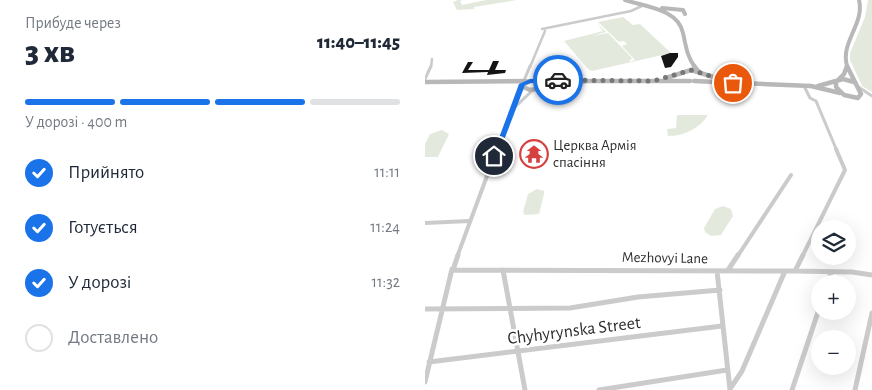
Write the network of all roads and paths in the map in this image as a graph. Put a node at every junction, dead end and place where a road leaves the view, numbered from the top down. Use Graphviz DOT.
graph roads {
  1 [pos="625,0"];
  2 [pos="629,0"];
  3 [pos="859,0"];
  4 [pos="644,5"];
  5 [pos="676,10"];
  6 [pos="672,14"];
  7 [pos="685,14"];
  8 [pos="681,24"];
  9 [pos="543,31"];
  10 [pos="432,59"];
  11 [pos="689,59"];
  12 [pos="847,66"];
  13 [pos="682,72"];
  14 [pos="699,72"];
  15 [pos="425,80"];
  16 [pos="838,80"];
  17 [pos="532,81"];
  18 [pos="587,81"];
  19 [pos="653,81"];
  20 [pos="692,81"];
  21 [pos="735,83"];
  22 [pos="522,84"];
  23 [pos="856,84"];
  24 [pos="804,86"];
  25 [pos="811,86"];
  26 [pos="536,89"];
  27 [pos="844,95"];
  28 [pos="861,95"];
  29 [pos="872,96"];
  30 [pos="512,110"];
  31 [pos="791,175"];
  32 [pos="469,221"];
  33 [pos="425,223"];
  34 [pos="455,267"];
  35 [pos="503,270"];
  36 [pos="717,270"];
  37 [pos="727,270"];
  38 [pos="785,271"];
  39 [pos="795,271"];
  40 [pos="831,272"];
  41 [pos="830,275"];
  42 [pos="872,275"];
  43 [pos="719,290"];
  44 [pos="510,308"];
  45 [pos="425,309"];
  46 [pos="442,309"];
  47 [pos="872,313"];
  48 [pos="815,320"];
  49 [pos="723,326"];
  50 [pos="517,352"];
  51 [pos="429,362"];
  52 [pos="727,370"];
  53 [pos="426,375"];
  54 [pos="425,382"];
  55 [pos="525,390"];
  56 [pos="599,390"];
  57 [pos="729,390"];
  58 [pos="792,390"];
  59 [pos="855,390"];
  1 -- 4 [label="street"];
  2 -- 5 [label="street"];
  3 -- 12 [label="street"];
  4 -- 6 [label="street"];
  4 -- 9 [label="street"];
  5 -- 6 [label="street"];
  5 -- 7 [label="street"];
  6 -- 7 [label="street"];
  6 -- 8 [label="street"];
  7 -- 8 [label="street"];
  8 -- 11 [label="street"];
  9 -- 22 [label="street"];
  10 -- 15 [label="street"];
  11 -- 13 [label="street"];
  11 -- 14 [label="street"];
  12 -- 16 [label="street"];
  12 -- 23 [label="street"];
  13 -- 14 [label="street"];
  13 -- 19 [label="street"];
  13 -- 20 [label="street"];
  14 -- 20 [label="street"];
  14 -- 21 [label="street"];
  15 -- 22 [label="street"];
  16 -- 23 [label="street"];
  16 -- 25 [label="street"];
  16 -- 27 [label="street"];
  17 -- 18 [label="street"];
  17 -- 22 [label="street"];
  17 -- 26 [label="street"];
  18 -- 19 [label="street"];
  18 -- 26 [label="street"];
  19 -- 20 [label="street"];
  20 -- 21 [label="street"];
  21 -- 24 [label="street"];
  22 -- 26 [label="street"];
  22 -- 30 [label="street"];
  23 -- 28 [label="street"];
  23 -- 29 [label="street"];
  24 -- 25 [label="street"];
  24 -- 39 [label="street"];
  25 -- 27 [label="street"];
  26 -- 30 [label="street"];
  27 -- 28 [label="street"];
  28 -- 29 [label="street"];
  30 -- 32 [label="street"];
  31 -- 37 [label="street"];
  32 -- 33 [label="street"];
  32 -- 34 [label="street"];
  34 -- 35 [label="street, Mezhovyi Lane"];
  34 -- 46 [label="street"];
  35 -- 36 [label="street, Mezhovyi Lane"];
  35 -- 44 [label="street"];
  36 -- 37 [label="street, Mezhovyi Lane"];
  36 -- 43 [label="street"];
  37 -- 38 [label="street, Mezhovyi Lane"];
  38 -- 39 [label="street, Mezhovyi Lane"];
  38 -- 57 [label="street"];
  39 -- 40 [label="street, Mezhovyi Lane"];
  40 -- 41 [label="street"];
  40 -- 42 [label="street, Mezhovyi Lane"];
  43 -- 44 [label="street"];
  43 -- 49 [label="street"];
  44 -- 46 [label="street"];
  44 -- 50 [label="street"];
  45 -- 46 [label="street"];
  46 -- 51 [label="street"];
  47 -- 59 [label="street"];
  48 -- 58 [label="street"];
  49 -- 50 [label="street, Chyhyrynska Street"];
  49 -- 52 [label="street"];
  50 -- 51 [label="street, Chyhyrynska Street"];
  50 -- 55 [label="street"];
  51 -- 53 [label="street"];
  52 -- 56 [label="street"];
  52 -- 57 [label="street"];
  53 -- 54 [label="street"];
}
